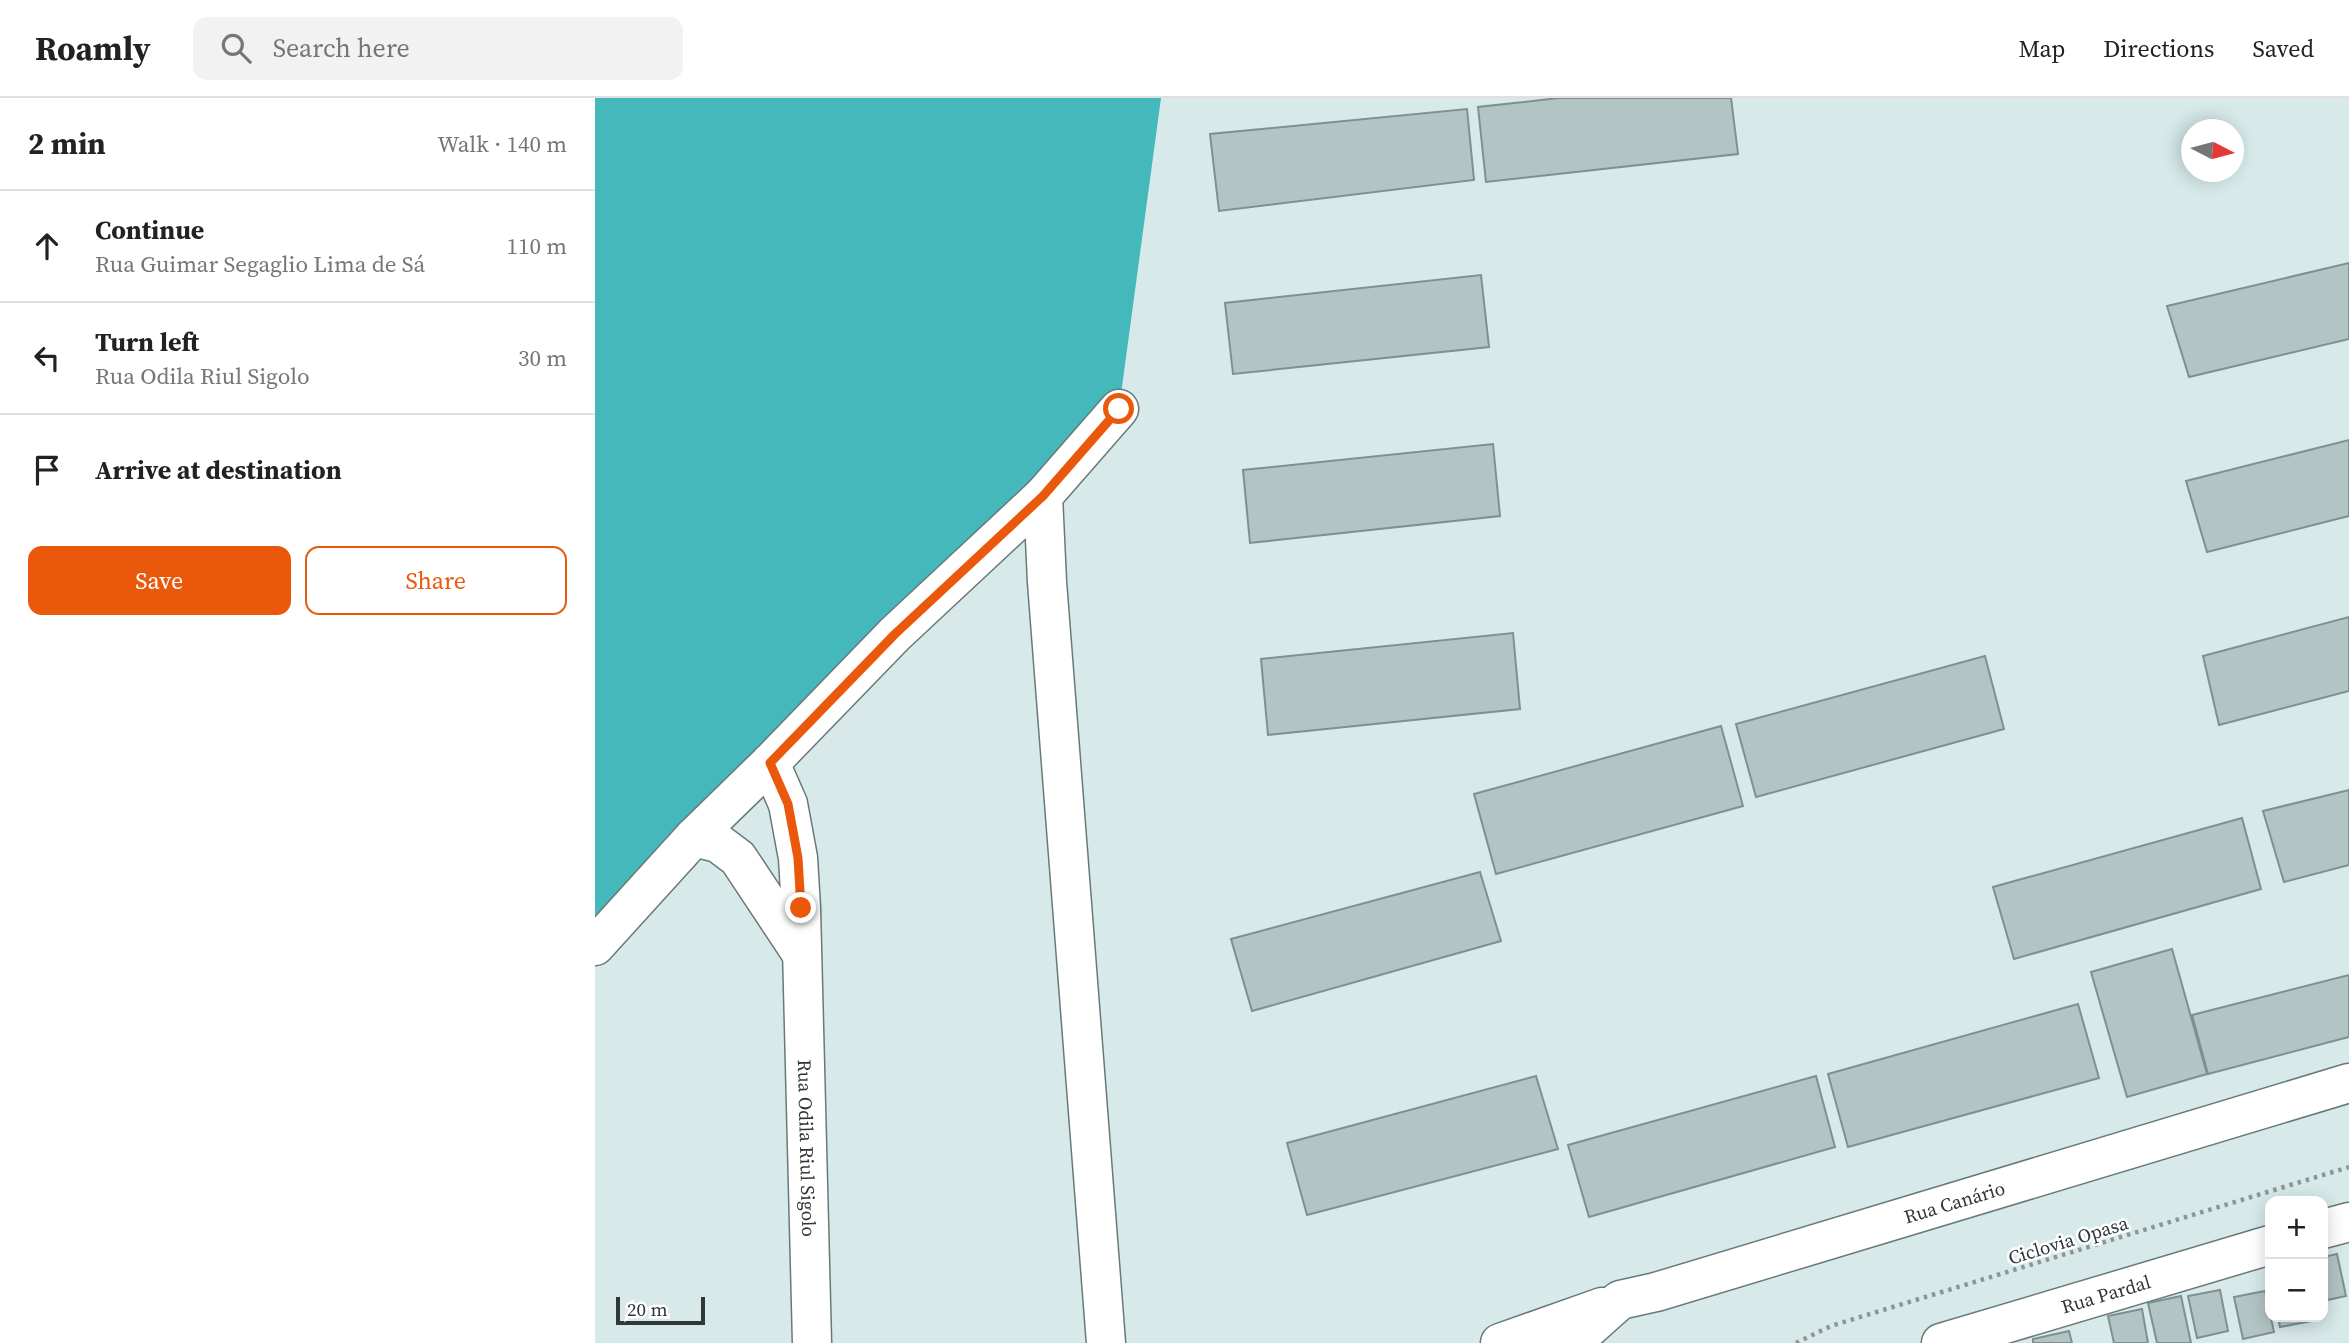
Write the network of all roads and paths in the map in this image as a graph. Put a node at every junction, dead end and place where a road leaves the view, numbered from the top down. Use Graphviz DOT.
graph roads {
  1 [pos="1119,409"];
  2 [pos="1043,496"];
  3 [pos="770,763"];
  4 [pos="694,837"];
  5 [pos="595,946"];
  6 [pos="801,953"];
  7 [pos="2349,1083"];
  8 [pos="2349,1167"];
  9 [pos="2349,1222"];
  10 [pos="2328,1228"];
  11 [pos="2265,1246"];
  12 [pos="1620,1300"];
  13 [pos="812,1343"];
  14 [pos="1106,1343"];
  15 [pos="1500,1343"];
  16 [pos="1572,1343"];
  17 [pos="1796,1343"];
  18 [pos="1941,1343"];
  1 -- 2 [label="street"];
  2 -- 3 [label="street"];
  2 -- 14 [label="street"];
  3 -- 4 [label="street"];
  3 -- 6 [label="street, Rua Odila Riul Sigolo"];
  4 -- 5 [label="street"];
  4 -- 6 [label="street"];
  6 -- 13 [label="street, Rua Odila Riul Sigolo"];
  7 -- 12 [label="street, Rua Canário"];
  8 -- 17 [label="path, Ciclovia Opasa"];
  9 -- 10 [label="street"];
  11 -- 18 [label="street, Rua Pardal"];
  12 -- 15 [label="street"];
  12 -- 16 [label="street, Rua Canário"];
}
